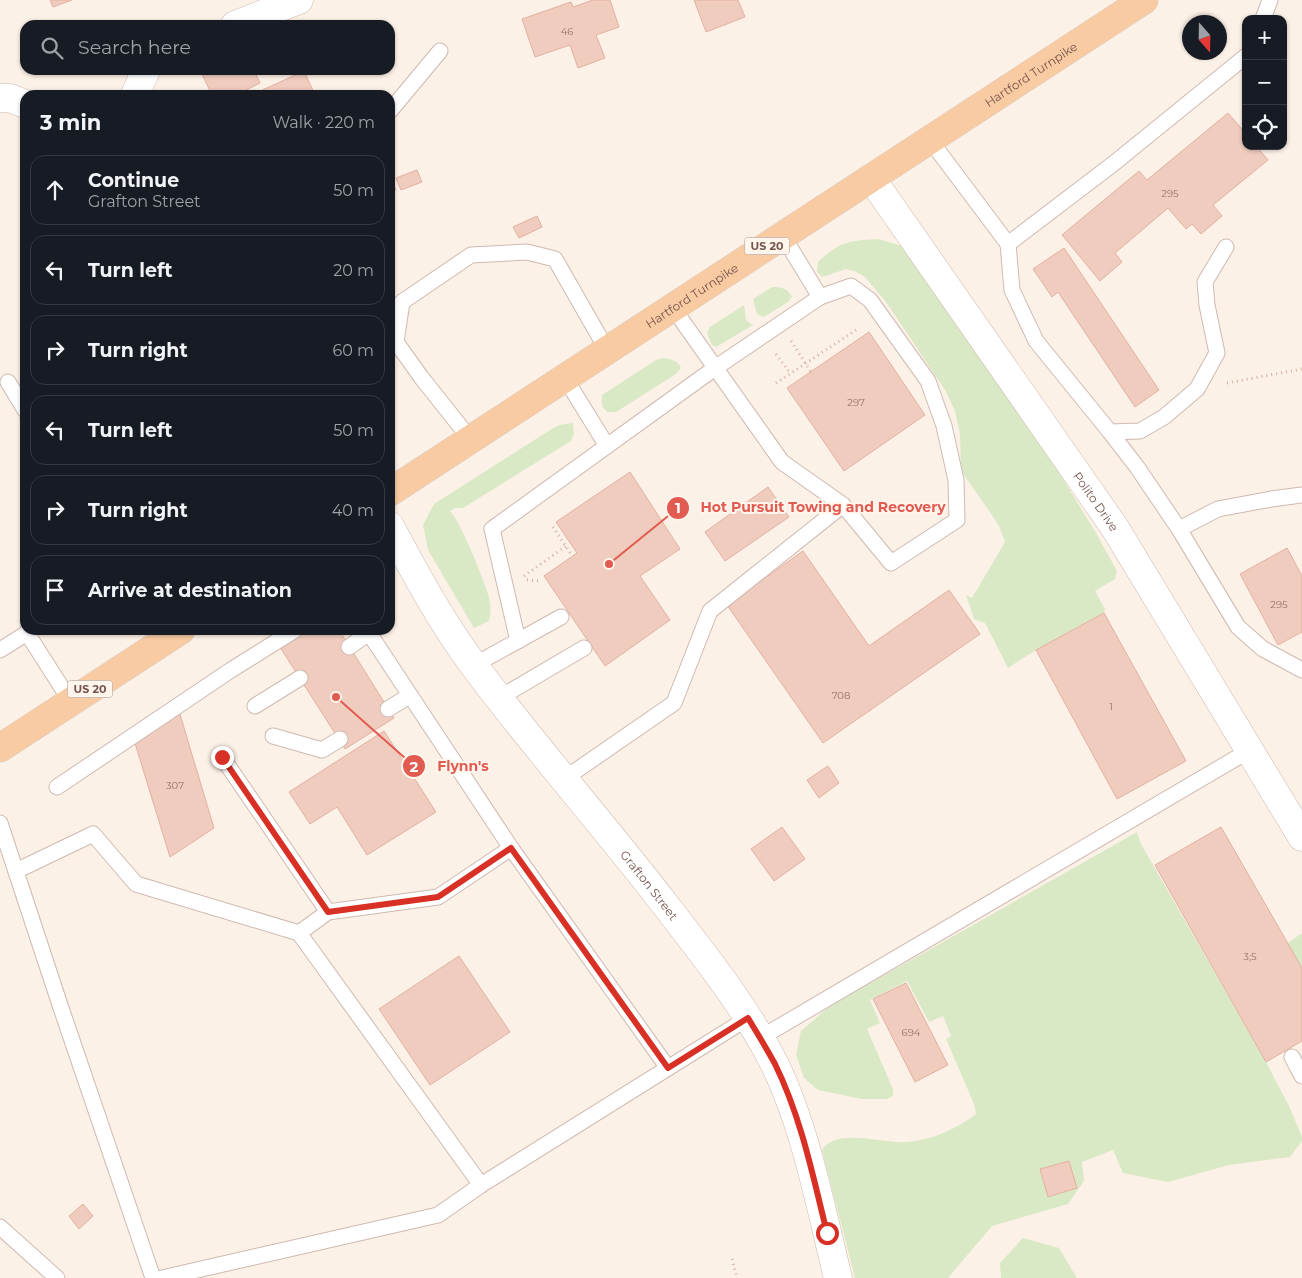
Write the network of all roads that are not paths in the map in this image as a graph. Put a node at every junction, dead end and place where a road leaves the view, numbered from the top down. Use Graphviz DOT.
graph roads {
  1 [pos="299,0"];
  2 [pos="1144,0"];
  3 [pos="1270,0"];
  4 [pos="1265,15"];
  5 [pos="248,20"];
  6 [pos="440,51"];
  7 [pos="1242,59"];
  8 [pos="144,75"];
  9 [pos="137,90"];
  10 [pos="0,98"];
  11 [pos="20,102"];
  12 [pos="395,105"];
  13 [pos="930,140"];
  14 [pos="872,178"];
  15 [pos="783,236"];
  16 [pos="1008,244"];
  17 [pos="1226,247"];
  18 [pos="820,297"];
  19 [pos="673,308"];
  20 [pos="395,334"];
  21 [pos="395,345"];
  22 [pos="607,350"];
  23 [pos="715,368"];
  24 [pos="565,378"];
  25 [pos="8,382"];
  26 [pos="20,402"];
  27 [pos="1110,432"];
  28 [pos="471,440"];
  29 [pos="607,446"];
  30 [pos="395,489"];
  31 [pos="1302,495"];
  32 [pos="843,505"];
  33 [pos="1179,529"];
  34 [pos="395,536"];
  35 [pos="561,617"];
  36 [pos="22,635"];
  37 [pos="29,635"];
  38 [pos="173,635"];
  39 [pos="287,635"];
  40 [pos="364,635"];
  41 [pos="370,635"];
  42 [pos="518,641"];
  43 [pos="349,647"];
  44 [pos="584,648"];
  45 [pos="0,650"];
  46 [pos="474,666"];
  47 [pos="1302,670"];
  48 [pos="300,678"];
  49 [pos="409,696"];
  50 [pos="499,698"];
  51 [pos="71,702"];
  52 [pos="255,706"];
  53 [pos="388,709"];
  54 [pos="273,736"];
  55 [pos="340,739"];
  56 [pos="0,748"];
  57 [pos="1250,750"];
  58 [pos="222,757"];
  59 [pos="564,778"];
  60 [pos="57,787"];
  61 [pos="0,823"];
  62 [pos="1302,837"];
  63 [pos="511,848"];
  64 [pos="16,871"];
  65 [pos="328,912"];
  66 [pos="299,933"];
  67 [pos="754,1028"];
  68 [pos="1292,1058"];
  69 [pos="668,1068"];
  70 [pos="1302,1076"];
  71 [pos="480,1185"];
  72 [pos="0,1227"];
  73 [pos="57,1278"];
  74 [pos="153,1278"];
  75 [pos="162,1278"];
  76 [pos="838,1278"];
  1 -- 5 [label="street"];
  2 -- 13 [label="main road, Hartford Turnpike / US 20"];
  3 -- 4 [label="lane"];
  6 -- 12 [label="lane"];
  7 -- 16 [label="lane"];
  8 -- 9 [label="street"];
  10 -- 11 [label="street"];
  13 -- 14 [label="main road, Hartford Turnpike / US 20"];
  13 -- 16 [label="lane"];
  14 -- 15 [label="main road, Hartford Turnpike / US 20"];
  14 -- 57 [label="street, Polito Drive"];
  15 -- 18 [label="lane"];
  15 -- 19 [label="main road, Hartford Turnpike / US 20"];
  16 -- 27 [label="lane"];
  17 -- 27 [label="lane"];
  18 -- 23 [label="lane"];
  18 -- 32 [label="lane"];
  19 -- 22 [label="main road, Hartford Turnpike / US 20"];
  19 -- 23 [label="lane"];
  20 -- 22 [label="lane"];
  21 -- 28 [label="lane"];
  22 -- 24 [label="main road, Hartford Turnpike / US 20"];
  23 -- 29 [label="lane"];
  23 -- 32 [label="lane"];
  24 -- 28 [label="main road, Hartford Turnpike / US 20"];
  24 -- 29 [label="lane"];
  25 -- 26 [label="lane"];
  27 -- 33 [label="lane"];
  28 -- 30 [label="main road, Hartford Turnpike / US 20"];
  29 -- 42 [label="lane"];
  31 -- 33 [label="lane"];
  32 -- 59 [label="lane"];
  33 -- 47 [label="lane"];
  34 -- 46 [label="street, Grafton Street"];
  35 -- 42 [label="lane"];
  36 -- 45 [label="lane"];
  37 -- 51 [label="lane"];
  38 -- 51 [label="main road, US 20"];
  39 -- 60 [label="lane"];
  40 -- 43 [label="lane"];
  41 -- 49 [label="lane"];
  42 -- 46 [label="lane"];
  44 -- 50 [label="lane"];
  46 -- 50 [label="street, Grafton Street"];
  48 -- 52 [label="lane"];
  49 -- 53 [label="lane"];
  49 -- 63 [label="lane"];
  50 -- 59 [label="street, Grafton Street"];
  51 -- 56 [label="main road, US 20"];
  54 -- 55 [label="lane"];
  57 -- 62 [label="street, Polito Drive"];
  57 -- 67 [label="lane"];
  58 -- 65 [label="lane"];
  59 -- 67 [label="street, Grafton Street"];
  61 -- 64 [label="lane"];
  63 -- 65 [label="lane"];
  63 -- 69 [label="lane"];
  64 -- 66 [label="lane"];
  64 -- 74 [label="lane"];
  65 -- 66 [label="lane"];
  66 -- 71 [label="lane"];
  67 -- 69 [label="lane"];
  67 -- 76 [label="street, Grafton Street"];
  68 -- 70 [label="lane"];
  69 -- 71 [label="lane"];
  71 -- 75 [label="lane"];
  72 -- 73 [label="lane"];
}
